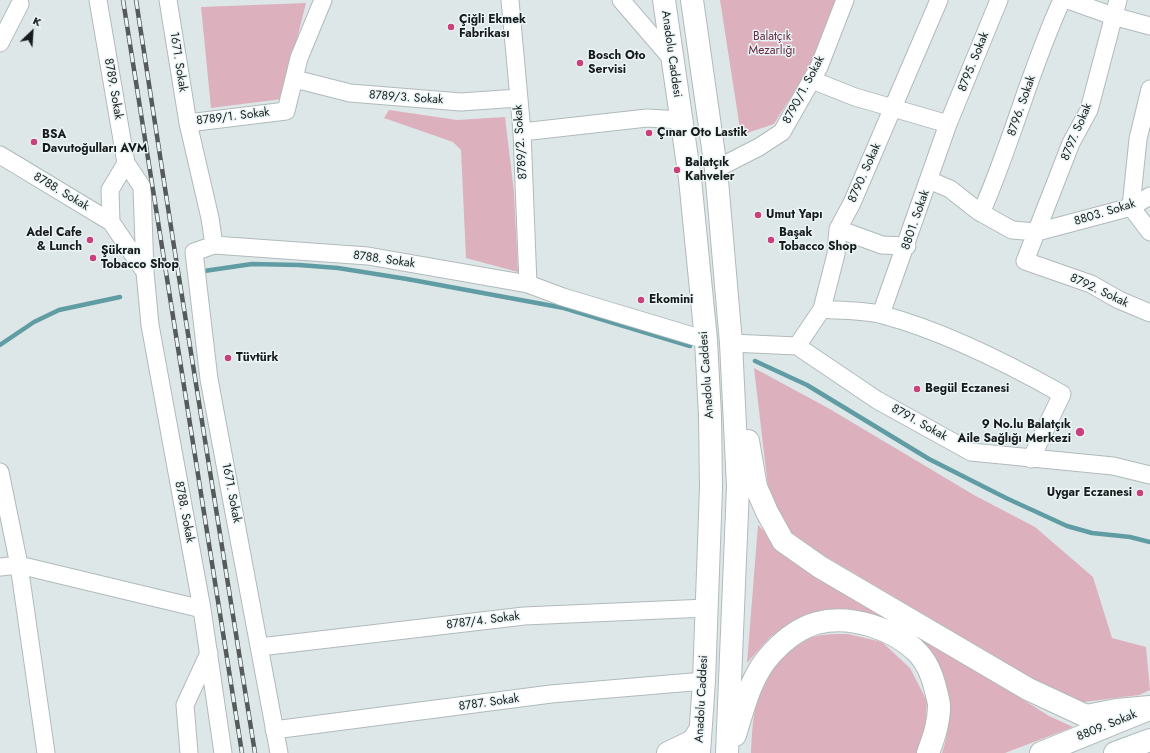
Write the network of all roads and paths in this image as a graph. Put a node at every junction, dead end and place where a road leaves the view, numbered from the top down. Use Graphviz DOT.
graph roads {
  1 [pos="98,0"];
  2 [pos="168,0"];
  3 [pos="510,0"];
  4 [pos="621,0"];
  5 [pos="664,0"];
  6 [pos="692,0"];
  7 [pos="844,0"];
  8 [pos="940,0"];
  9 [pos="999,0"];
  10 [pos="1062,0"];
  11 [pos="1068,0"];
  12 [pos="20,1"];
  13 [pos="319,4"];
  14 [pos="1116,8"];
  15 [pos="1150,26"];
  16 [pos="0,43"];
  17 [pos="671,58"];
  18 [pos="295,78"];
  19 [pos="812,80"];
  20 [pos="1150,89"];
  21 [pos="518,98"];
  22 [pos="893,108"];
  23 [pos="681,120"];
  24 [pos="188,123"];
  25 [pos="948,124"];
  26 [pos="522,132"];
  27 [pos="2,160"];
  28 [pos="126,162"];
  29 [pos="716,169"];
  30 [pos="929,180"];
  31 [pos="1150,196"];
  32 [pos="1130,207"];
  33 [pos="981,213"];
  34 [pos="111,222"];
  35 [pos="838,229"];
  36 [pos="1037,232"];
  37 [pos="1150,232"];
  38 [pos="214,245"];
  39 [pos="907,246"];
  40 [pos="1025,261"];
  41 [pos="145,272"];
  42 [pos="528,284"];
  43 [pos="822,309"];
  44 [pos="882,314"];
  45 [pos="1150,314"];
  46 [pos="706,340"];
  47 [pos="731,343"];
  48 [pos="797,346"];
  49 [pos="1031,459"];
  50 [pos="0,472"];
  51 [pos="1150,475"];
  52 [pos="19,565"];
  53 [pos="0,567"];
  54 [pos="707,608"];
  55 [pos="202,609"];
  56 [pos="260,647"];
  57 [pos="209,653"];
  58 [pos="704,681"];
  59 [pos="1150,708"];
  60 [pos="274,730"];
  61 [pos="700,730"];
  62 [pos="1150,740"];
  63 [pos="46,753"];
  64 [pos="189,753"];
  65 [pos="223,753"];
  66 [pos="279,753"];
  67 [pos="668,753"];
  68 [pos="699,753"];
  69 [pos="728,753"];
  70 [pos="928,753"];
  71 [pos="1041,753"];
  72 [pos="1115,753"];
  1 -- 28 [label="street, 8789. Sokak"];
  2 -- 24 [label="street, 1671. Sokak"];
  3 -- 21 [label="street, 8789/2. Sokak"];
  4 -- 17 [label="street"];
  5 -- 17 [label="main road, Anadolu Caddesi"];
  6 -- 29 [label="main road, Anadolu Caddesi"];
  7 -- 19 [label="street, 8790/1. Sokak"];
  8 -- 22 [label="street, 8790. Sokak"];
  9 -- 25 [label="street, 8795. Sokak"];
  10 -- 33 [label="street, 8796. Sokak"];
  11 -- 14 [label="street"];
  12 -- 16 [label="street"];
  13 -- 18 [label="street, 8789/1. Sokak"];
  14 -- 15 [label="street"];
  14 -- 36 [label="street, 8797. Sokak"];
  17 -- 23 [label="main road, Anadolu Caddesi"];
  18 -- 21 [label="street, 8789/3. Sokak"];
  18 -- 24 [label="street, 8789/1. Sokak"];
  19 -- 22 [label="street"];
  19 -- 29 [label="street, 8790/1. Sokak"];
  20 -- 32 [label="street"];
  21 -- 26 [label="street, 8789/2. Sokak"];
  22 -- 25 [label="street"];
  22 -- 35 [label="street, 8790. Sokak"];
  23 -- 26 [label="street"];
  23 -- 46 [label="main road, Anadolu Caddesi"];
  24 -- 38 [label="street, 8789/1. Sokak"];
  25 -- 30 [label="street, 8801. Sokak"];
  26 -- 42 [label="street, 8789/2. Sokak"];
  27 -- 34 [label="street, 8788. Sokak"];
  28 -- 34 [label="street"];
  28 -- 41 [label="street, 8788. Sokak"];
  29 -- 47 [label="main road, Anadolu Caddesi"];
  30 -- 33 [label="street"];
  30 -- 39 [label="street, 8801. Sokak"];
  31 -- 32 [label="street, 8803. Sokak"];
  32 -- 36 [label="street, 8803. Sokak"];
  32 -- 37 [label="street"];
  33 -- 36 [label="street"];
  34 -- 41 [label="street, 8788. Sokak"];
  35 -- 39 [label="street"];
  35 -- 43 [label="street, 8790. Sokak"];
  36 -- 40 [label="street, 8797. Sokak"];
  38 -- 42 [label="street, 8788. Sokak"];
  38 -- 56 [label="street, 1671. Sokak"];
  39 -- 44 [label="street, 8801. Sokak"];
  40 -- 45 [label="street, 8792. Sokak"];
  41 -- 55 [label="street, 8788. Sokak"];
  42 -- 46 [label="street, 8788. Sokak"];
  43 -- 44 [label="street"];
  43 -- 48 [label="street, 8790. Sokak"];
  44 -- 49 [label="street"];
  46 -- 54 [label="main road, Anadolu Caddesi"];
  47 -- 48 [label="street"];
  47 -- 59 [label="main road"];
  47 -- 69 [label="main road, Anadolu Caddesi"];
  48 -- 49 [label="street, 8791. Sokak"];
  49 -- 51 [label="street, 8791. Sokak"];
  50 -- 52 [label="street"];
  52 -- 53 [label="street"];
  52 -- 55 [label="street"];
  52 -- 63 [label="street"];
  54 -- 56 [label="street, 8787/4. Sokak"];
  54 -- 58 [label="main road, Anadolu Caddesi"];
  55 -- 57 [label="street, 8788. Sokak"];
  56 -- 60 [label="street, 1671. Sokak"];
  57 -- 64 [label="street"];
  57 -- 65 [label="street, 8788. Sokak"];
  58 -- 60 [label="street, 8787. Sokak"];
  58 -- 61 [label="main road, Anadolu Caddesi"];
  59 -- 71 [label="main road, 8809. Sokak"];
  60 -- 66 [label="street, 1671. Sokak"];
  61 -- 67 [label="main road"];
  61 -- 68 [label="main road, Anadolu Caddesi"];
  62 -- 72 [label="main road"];
  69 -- 70 [label="main road"];
}
